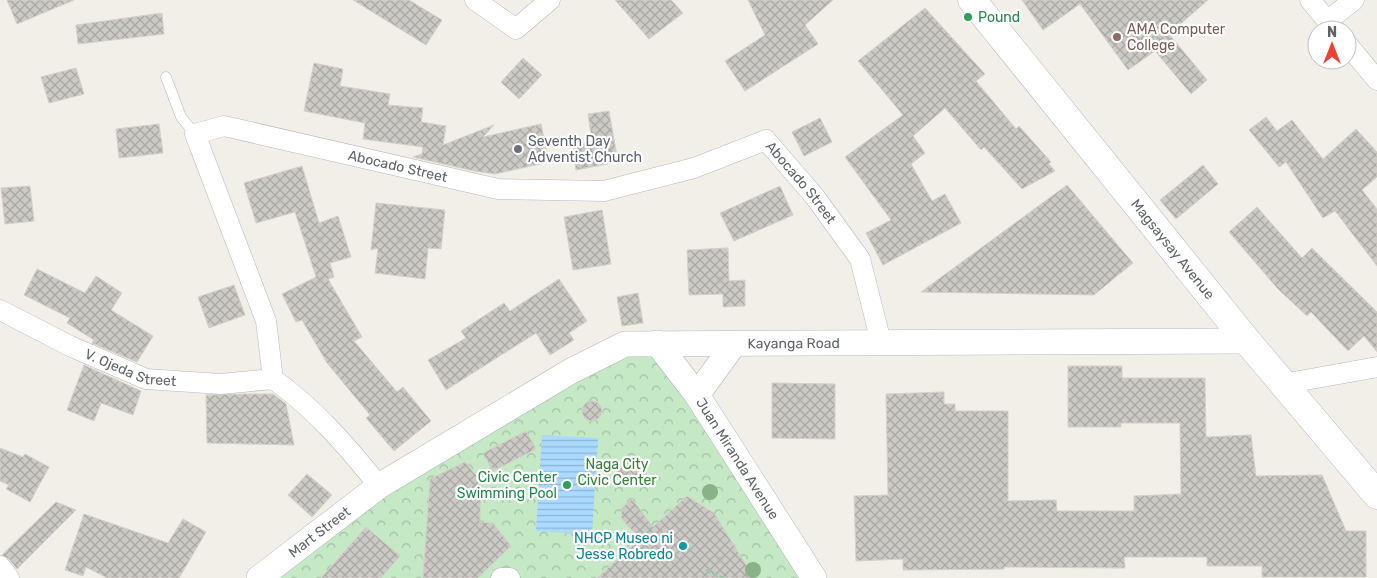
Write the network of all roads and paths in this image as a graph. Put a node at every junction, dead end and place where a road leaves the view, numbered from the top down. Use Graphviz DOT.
graph roads {
  1 [pos="475,0"];
  2 [pos="550,0"];
  3 [pos="972,0"];
  4 [pos="1310,0"];
  5 [pos="1354,0"];
  6 [pos="1327,20"];
  7 [pos="1336,20"];
  8 [pos="1357,56"];
  9 [pos="166,77"];
  10 [pos="1377,80"];
  11 [pos="195,134"];
  12 [pos="0,310"];
  13 [pos="1247,341"];
  14 [pos="882,342"];
  15 [pos="658,344"];
  16 [pos="734,344"];
  17 [pos="1377,367"];
  18 [pos="272,379"];
  19 [pos="1283,384"];
  20 [pos="697,395"];
  21 [pos="379,486"];
  22 [pos="1377,496"];
  23 [pos="0,566"];
  24 [pos="706,570"];
  25 [pos="9,578"];
  26 [pos="259,578"];
  27 [pos="501,578"];
  28 [pos="510,578"];
  29 [pos="723,578"];
  30 [pos="814,578"];
  1 -- 2 [label="street"];
  3 -- 13 [label="main road, Magsaysay Avenue"];
  4 -- 6 [label="street"];
  5 -- 7 [label="street"];
  8 -- 10 [label="street"];
  9 -- 11 [label="lane"];
  11 -- 14 [label="street, Abocado Street"];
  11 -- 18 [label="street"];
  12 -- 18 [label="street, V. Ojeda Street"];
  13 -- 14 [label="street, Kayanga Road"];
  13 -- 19 [label="main road, Magsaysay Avenue"];
  14 -- 16 [label="street, Kayanga Road"];
  15 -- 16 [label="street, Kayanga Road"];
  15 -- 20 [label="street, Juan Miranda Avenue"];
  15 -- 21 [label="street, Kayanga Road"];
  16 -- 20 [label="street"];
  17 -- 19 [label="street"];
  18 -- 21 [label="street"];
  19 -- 22 [label="main road, Magsaysay Avenue"];
  20 -- 30 [label="street, Juan Miranda Avenue"];
  21 -- 26 [label="street, Mart Street"];
  23 -- 25 [label="street"];
  24 -- 29 [label="path"];
  27 -- 28 [label="street"];
}
